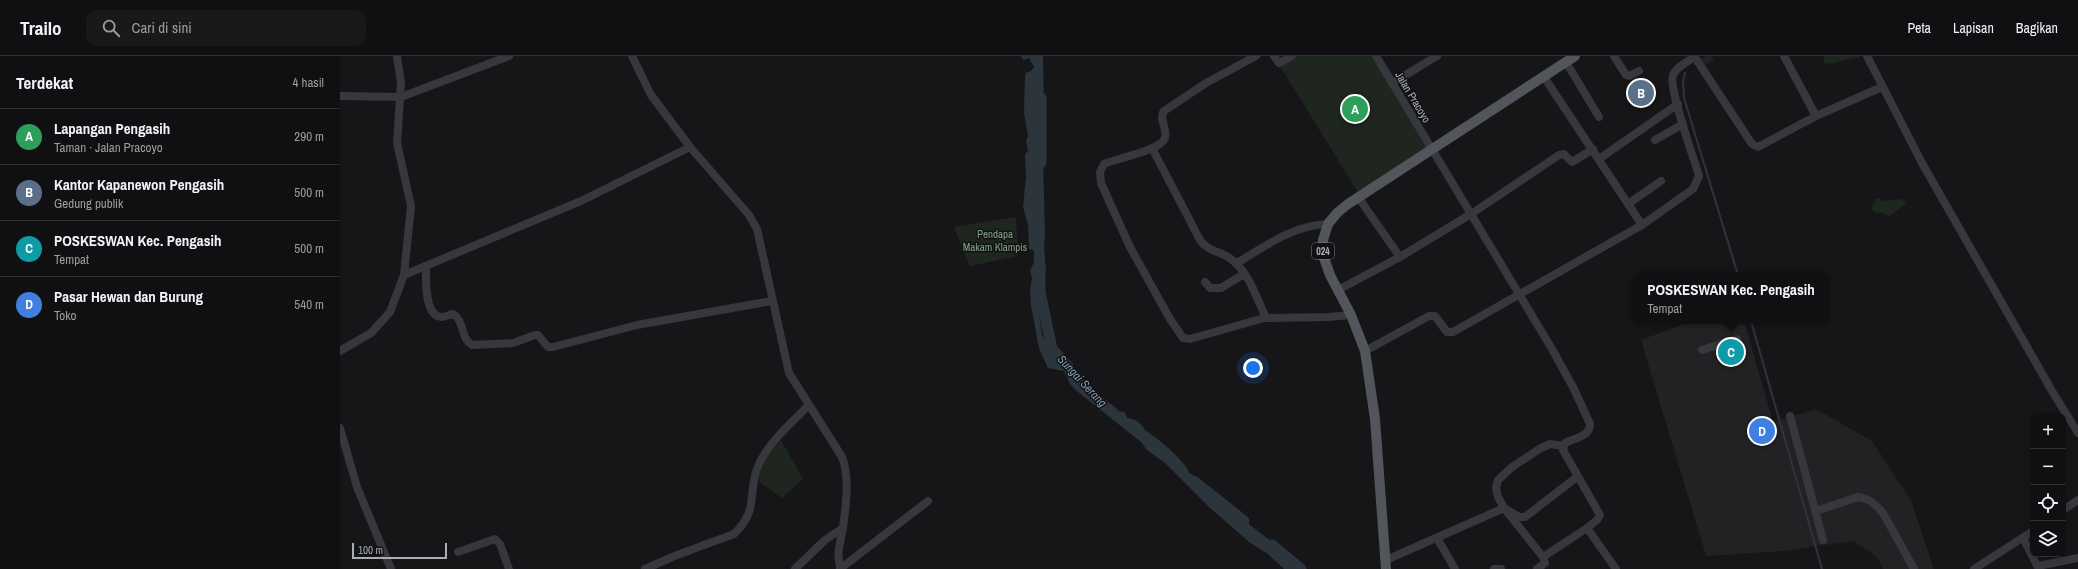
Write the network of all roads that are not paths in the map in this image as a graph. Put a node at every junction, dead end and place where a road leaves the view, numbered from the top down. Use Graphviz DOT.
graph roads {
  1 [pos="398,56"];
  2 [pos="509,56"];
  3 [pos="632,56"];
  4 [pos="1256,56"];
  5 [pos="1274,56"];
  6 [pos="1292,56"];
  7 [pos="1376,56"];
  8 [pos="1437,56"];
  9 [pos="1614,56"];
  10 [pos="1694,56"];
  11 [pos="1784,56"];
  12 [pos="1867,56"];
  13 [pos="1571,58"];
  14 [pos="1639,71"];
  15 [pos="1544,77"];
  16 [pos="1392,83"];
  17 [pos="1882,87"];
  18 [pos="340,96"];
  19 [pos="401,97"];
  20 [pos="1678,104"];
  21 [pos="1816,116"];
  22 [pos="1599,117"];
  23 [pos="1683,124"];
  24 [pos="1655,140"];
  25 [pos="690,147"];
  26 [pos="1152,148"];
  27 [pos="1592,149"];
  28 [pos="1432,150"];
  29 [pos="1599,159"];
  30 [pos="1661,181"];
  31 [pos="1358,197"];
  32 [pos="1628,204"];
  33 [pos="1471,214"];
  34 [pos="1328,224"];
  35 [pos="1642,225"];
  36 [pos="1400,257"];
  37 [pos="1237,263"];
  38 [pos="426,266"];
  39 [pos="1244,274"];
  40 [pos="404,275"];
  41 [pos="1205,282"];
  42 [pos="1338,290"];
  43 [pos="1519,295"];
  44 [pos="772,301"];
  45 [pos="1351,315"];
  46 [pos="1266,318"];
  47 [pos="1737,339"];
  48 [pos="1702,350"];
  49 [pos="340,351"];
  50 [pos="1365,351"];
  51 [pos="809,404"];
  52 [pos="1790,416"];
  53 [pos="340,428"];
  54 [pos="2078,433"];
  55 [pos="1563,446"];
  56 [pos="1578,477"];
  57 [pos="2078,500"];
  58 [pos="928,502"];
  59 [pos="1504,508"];
  60 [pos="2066,508"];
  61 [pos="1816,511"];
  62 [pos="843,528"];
  63 [pos="1586,528"];
  64 [pos="2030,533"];
  65 [pos="1438,538"];
  66 [pos="2023,538"];
  67 [pos="1823,540"];
  68 [pos="458,552"];
  69 [pos="1543,558"];
  70 [pos="2078,558"];
  71 [pos="1386,565"];
  72 [pos="2039,568"];
  73 [pos="391,569"];
  74 [pos="509,569"];
  75 [pos="645,569"];
  76 [pos="795,569"];
  77 [pos="841,569"];
  78 [pos="1455,569"];
  79 [pos="1494,569"];
  80 [pos="1501,569"];
  81 [pos="1537,569"];
  82 [pos="1616,569"];
  83 [pos="1914,569"];
  84 [pos="1974,569"];
  1 -- 19 [label="street"];
  2 -- 19 [label="street"];
  3 -- 25 [label="street"];
  4 -- 26 [label="street"];
  5 -- 6 [label="street"];
  7 -- 16 [label="street, Jalan Pracoyo"];
  8 -- 16 [label="street"];
  9 -- 14 [label="street"];
  10 -- 20 [label="street"];
  10 -- 21 [label="street"];
  11 -- 21 [label="street"];
  12 -- 17 [label="street"];
  13 -- 15 [label="main road, 024"];
  13 -- 22 [label="street"];
  15 -- 27 [label="street"];
  15 -- 28 [label="main road, 024"];
  16 -- 28 [label="street, Jalan Pracoyo"];
  17 -- 21 [label="street"];
  17 -- 54 [label="street"];
  18 -- 19 [label="street"];
  19 -- 40 [label="street"];
  20 -- 23 [label="street"];
  20 -- 29 [label="street"];
  23 -- 24 [label="street"];
  23 -- 35 [label="street"];
  25 -- 38 [label="street"];
  25 -- 44 [label="street"];
  26 -- 37 [label="street"];
  26 -- 46 [label="street"];
  27 -- 29 [label="street"];
  27 -- 33 [label="street"];
  28 -- 31 [label="main road, 024"];
  28 -- 33 [label="street, Jalan Pracoyo"];
  29 -- 32 [label="street"];
  30 -- 32 [label="street"];
  31 -- 34 [label="main road, 024"];
  31 -- 36 [label="street"];
  32 -- 35 [label="street"];
  33 -- 36 [label="street"];
  33 -- 43 [label="street, Jalan Pracoyo"];
  34 -- 37 [label="street"];
  34 -- 42 [label="main road, 024"];
  35 -- 43 [label="street"];
  36 -- 42 [label="street"];
  37 -- 39 [label="street"];
  38 -- 40 [label="street"];
  38 -- 44 [label="street"];
  39 -- 41 [label="street"];
  39 -- 46 [label="street"];
  40 -- 49 [label="street"];
  42 -- 45 [label="main road, 024"];
  43 -- 50 [label="street"];
  43 -- 55 [label="street, Jalan Pracoyo"];
  44 -- 51 [label="street"];
  45 -- 46 [label="street"];
  45 -- 50 [label="main road, 024"];
  47 -- 48 [label="street"];
  50 -- 71 [label="main road, 024"];
  51 -- 62 [label="street"];
  51 -- 75 [label="street"];
  52 -- 61 [label="street"];
  53 -- 73 [label="street"];
  55 -- 56 [label="street"];
  55 -- 59 [label="street"];
  56 -- 59 [label="street"];
  56 -- 63 [label="street"];
  57 -- 60 [label="street"];
  58 -- 77 [label="street"];
  59 -- 65 [label="street"];
  59 -- 69 [label="street"];
  61 -- 67 [label="street"];
  61 -- 83 [label="street"];
  62 -- 76 [label="street"];
  62 -- 77 [label="street"];
  63 -- 69 [label="street"];
  63 -- 82 [label="street"];
  64 -- 66 [label="street"];
  65 -- 71 [label="street"];
  65 -- 78 [label="street"];
  66 -- 72 [label="street"];
  66 -- 84 [label="street"];
  68 -- 74 [label="street"];
  69 -- 81 [label="street"];
  70 -- 72 [label="street"];
  79 -- 80 [label="street"];
}
